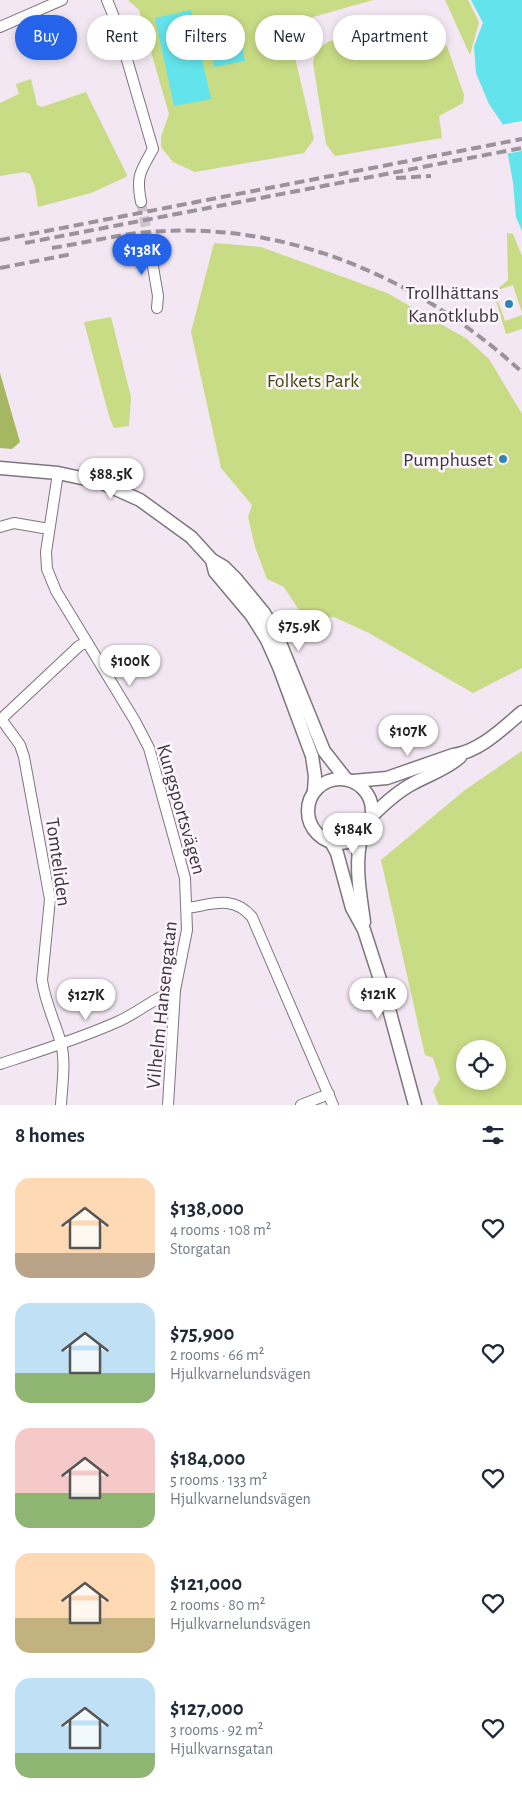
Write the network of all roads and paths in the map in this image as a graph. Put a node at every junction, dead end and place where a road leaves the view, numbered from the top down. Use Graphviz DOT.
graph roads {
  1 [pos="62,0"];
  2 [pos="107,0"];
  3 [pos="0,27"];
  4 [pos="141,202"];
  5 [pos="149,243"];
  6 [pos="157,308"];
  7 [pos="0,468"];
  8 [pos="58,473"];
  9 [pos="0,527"];
  10 [pos="49,528"];
  11 [pos="212,560"];
  12 [pos="87,642"];
  13 [pos="522,712"];
  14 [pos="0,719"];
  15 [pos="464,754"];
  16 [pos="350,780"];
  17 [pos="314,792"];
  18 [pos="372,816"];
  19 [pos="362,834"];
  20 [pos="331,842"];
  21 [pos="188,908"];
  22 [pos="364,930"];
  23 [pos="175,990"];
  24 [pos="61,1044"];
  25 [pos="0,1064"];
  26 [pos="329,1094"];
  27 [pos="61,1105"];
  28 [pos="168,1105"];
  29 [pos="301,1105"];
  30 [pos="333,1105"];
  31 [pos="415,1105"];
  1 -- 3 [label="street"];
  2 -- 4 [label="street"];
  5 -- 6 [label="street"];
  7 -- 8 [label="street"];
  8 -- 10 [label="street, Kungsportsvägen"];
  8 -- 11 [label="street"];
  9 -- 10 [label="street"];
  10 -- 12 [label="street, Kungsportsvägen"];
  11 -- 16 [label="street"];
  11 -- 17 [label="street"];
  12 -- 14 [label="street"];
  12 -- 21 [label="street, Kungsportsvägen"];
  13 -- 15 [label="street"];
  14 -- 24 [label="street, Tomteliden"];
  15 -- 16 [label="street"];
  15 -- 18 [label="street"];
  16 -- 17 [label="street"];
  16 -- 18 [label="street"];
  17 -- 20 [label="street"];
  18 -- 19 [label="street"];
  19 -- 20 [label="street"];
  19 -- 22 [label="street"];
  20 -- 22 [label="street"];
  21 -- 23 [label="street, Vilhelm Hansengatan"];
  21 -- 26 [label="street"];
  22 -- 31 [label="street"];
  23 -- 24 [label="street"];
  23 -- 28 [label="street, Vilhelm Hansengatan"];
  24 -- 25 [label="street"];
  24 -- 27 [label="street, Tomteliden"];
  26 -- 29 [label="street"];
  26 -- 30 [label="street"];
}
